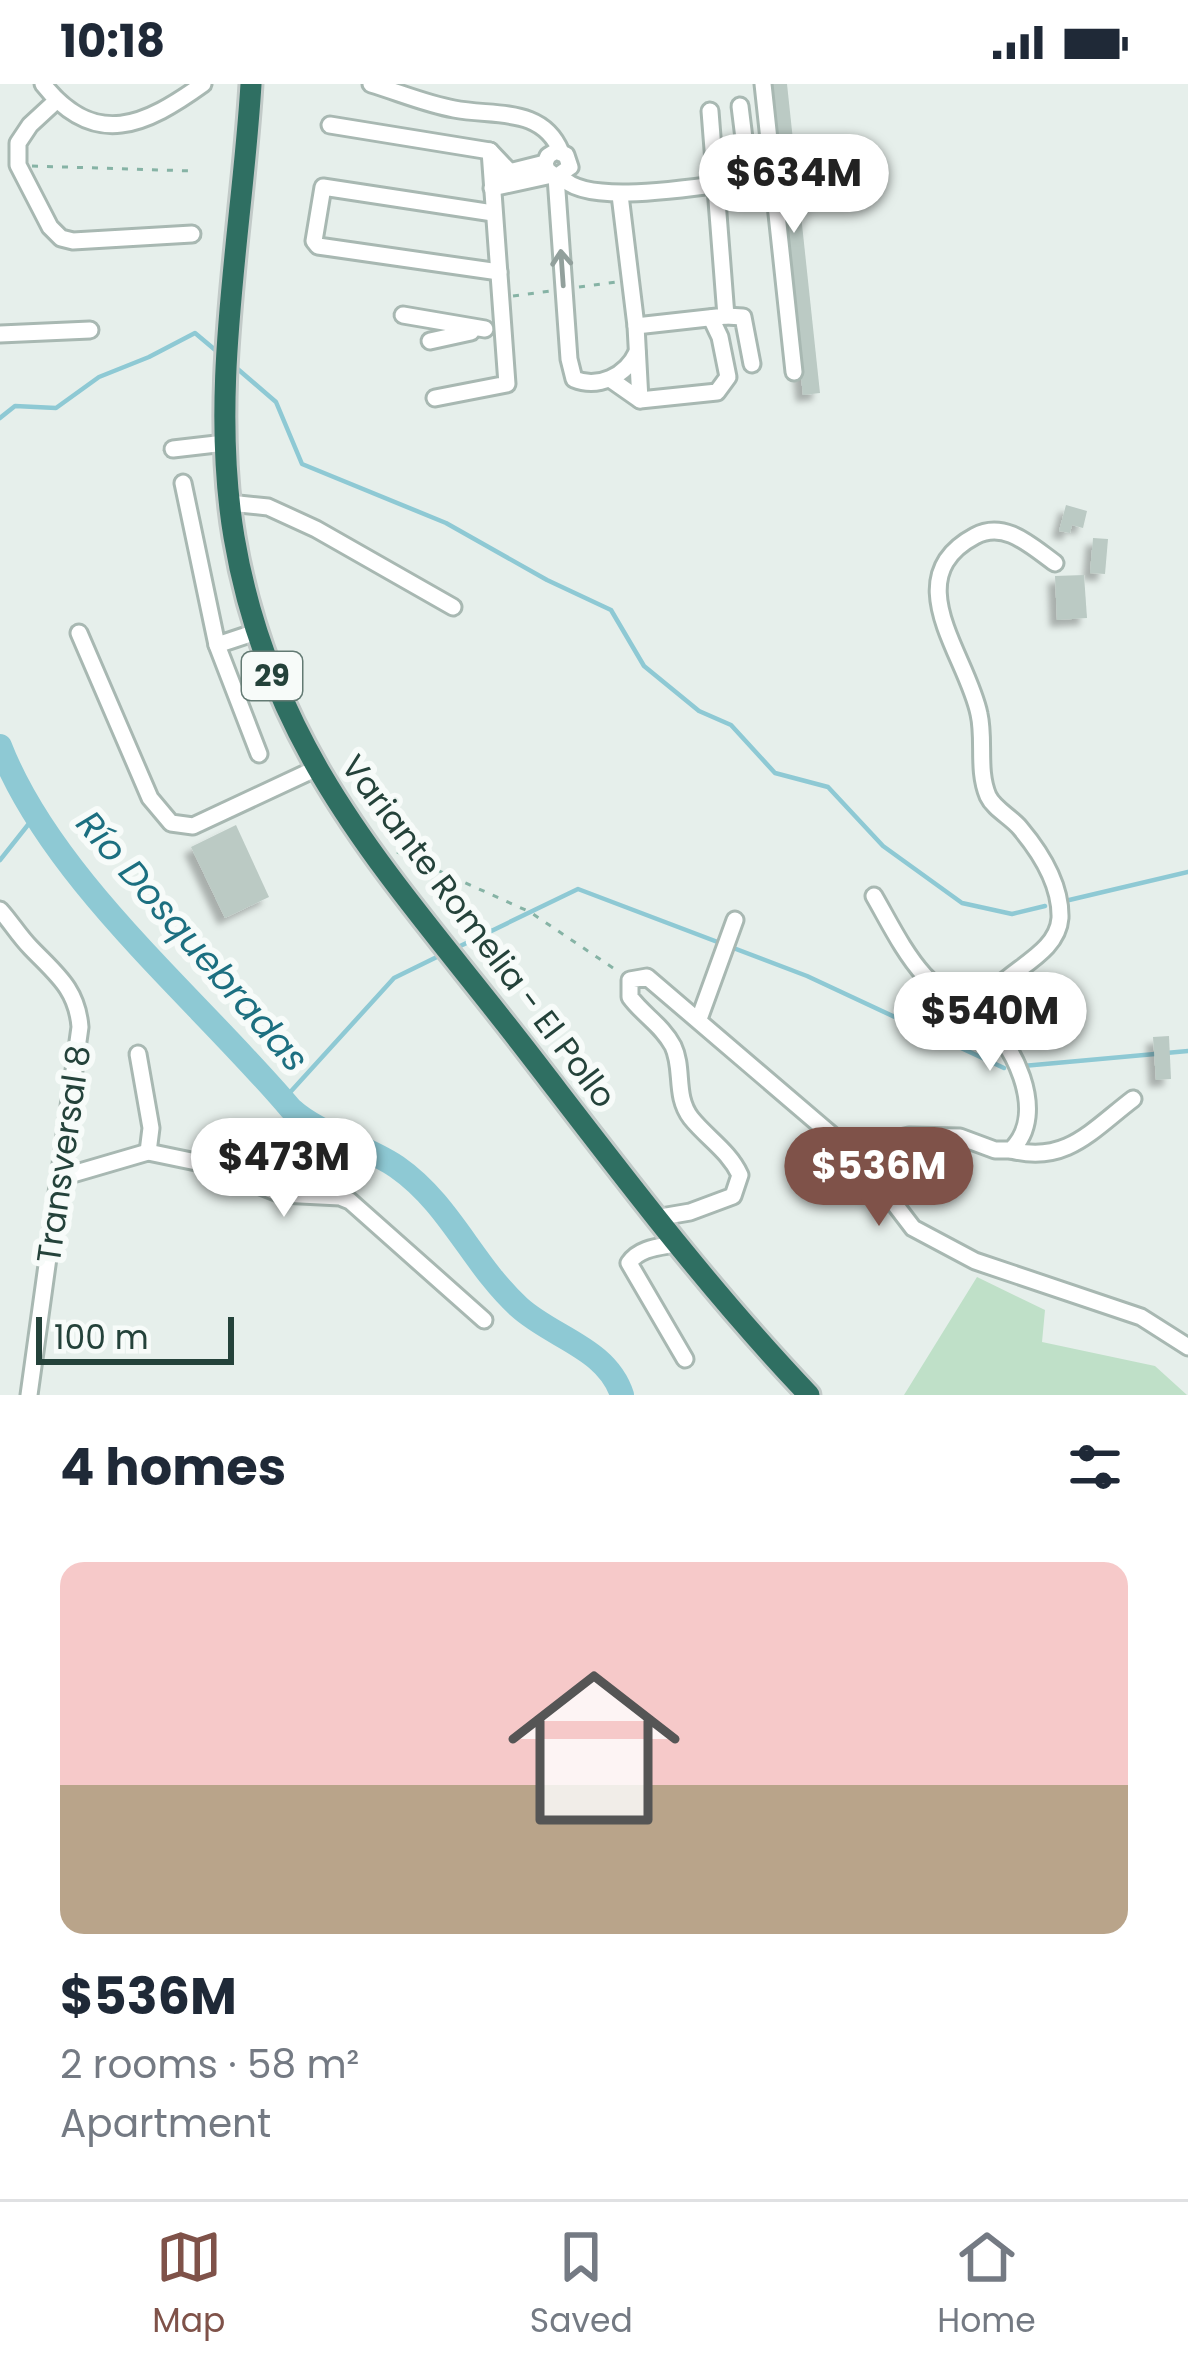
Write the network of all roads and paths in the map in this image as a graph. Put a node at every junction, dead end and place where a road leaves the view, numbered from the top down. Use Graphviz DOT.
graph roads {
  1 [pos="43,84"];
  2 [pos="203,84"];
  3 [pos="251,84"];
  4 [pos="371,84"];
  5 [pos="763,84"];
  6 [pos="56,101"];
  7 [pos="740,106"];
  8 [pos="710,111"];
  9 [pos="330,125"];
  10 [pos="490,151"];
  11 [pos="18,165"];
  12 [pos="556,167"];
  13 [pos="194,171"];
  14 [pos="509,171"];
  15 [pos="772,178"];
  16 [pos="749,179"];
  17 [pos="492,182"];
  18 [pos="717,182"];
  19 [pos="620,195"];
  20 [pos="493,213"];
  21 [pos="192,234"];
  22 [pos="499,272"];
  23 [pos="403,315"];
  24 [pos="718,317"];
  25 [pos="636,326"];
  26 [pos="485,329"];
  27 [pos="504,329"];
  28 [pos="90,330"];
  29 [pos="0,334"];
  30 [pos="430,340"];
  31 [pos="637,352"];
  32 [pos="752,364"];
  33 [pos="794,371"];
  34 [pos="610,379"];
  35 [pos="435,398"];
  36 [pos="640,400"];
  37 [pos="225,443"];
  38 [pos="173,449"];
  39 [pos="183,483"];
  40 [pos="229,503"];
  41 [pos="1055,562"];
  42 [pos="453,607"];
  43 [pos="256,632"];
  44 [pos="79,634"];
  45 [pos="217,645"];
  46 [pos="260,754"];
  47 [pos="315,769"];
  48 [pos="376,861"];
  49 [pos="874,896"];
  50 [pos="0,910"];
  51 [pos="735,920"];
  52 [pos="0,927"];
  53 [pos="27,944"];
  54 [pos="630,980"];
  55 [pos="981,1014"];
  56 [pos="699,1019"];
  57 [pos="138,1054"];
  58 [pos="1132,1099"];
  59 [pos="1011,1150"];
  60 [pos="148,1151"];
  61 [pos="861,1160"];
  62 [pos="59,1178"];
  63 [pos="655,1218"];
  64 [pos="675,1244"];
  65 [pos="484,1319"];
  66 [pos="1188,1347"];
  67 [pos="685,1359"];
  68 [pos="28,1395"];
  69 [pos="809,1395"];
  1 -- 6 [label="street"];
  2 -- 6 [label="street"];
  3 -- 37 [label="highway, Variante Romelia - El Pollo / 29"];
  4 -- 12 [label="street"];
  5 -- 15 [label="street"];
  6 -- 11 [label="street"];
  7 -- 16 [label="street"];
  8 -- 18 [label="street"];
  9 -- 10 [label="street"];
  10 -- 14 [label="street"];
  10 -- 17 [label="street"];
  11 -- 13 [label="path"];
  11 -- 21 [label="street"];
  12 -- 14 [label="street"];
  12 -- 17 [label="street"];
  12 -- 19 [label="street"];
  34 -- 12 [label="street, one-way"];
  14 -- 17 [label="street"];
  15 -- 16 [label="street"];
  15 -- 33 [label="street"];
  16 -- 18 [label="street"];
  17 -- 20 [label="street"];
  18 -- 19 [label="street"];
  18 -- 24 [label="street"];
  19 -- 25 [label="street"];
  20 -- 22 [label="street"];
  20 -- 22 [label="street"];
  22 -- 27 [label="street"];
  23 -- 26 [label="street"];
  24 -- 25 [label="street"];
  24 -- 32 [label="street"];
  24 -- 36 [label="street"];
  25 -- 31 [label="street"];
  26 -- 27 [label="street"];
  26 -- 30 [label="street"];
  27 -- 35 [label="street"];
  28 -- 29 [label="street"];
  31 -- 34 [label="street"];
  31 -- 36 [label="street"];
  34 -- 36 [label="street"];
  37 -- 38 [label="street"];
  37 -- 40 [label="highway, Variante Romelia - El Pollo / 29"];
  39 -- 45 [label="street"];
  40 -- 42 [label="street"];
  40 -- 43 [label="highway, Variante Romelia - El Pollo / 29"];
  41 -- 55 [label="street"];
  43 -- 45 [label="street"];
  43 -- 47 [label="highway, Variante Romelia - El Pollo / 29"];
  44 -- 47 [label="street"];
  45 -- 46 [label="street"];
  47 -- 48 [label="highway, Variante Romelia - El Pollo / 29"];
  48 -- 54 [label="path"];
  48 -- 63 [label="highway, Variante Romelia - El Pollo / 29"];
  49 -- 55 [label="street"];
  50 -- 53 [label="street"];
  51 -- 56 [label="street"];
  52 -- 53 [label="street"];
  53 -- 62 [label="street, Transversal 8"];
  54 -- 56 [label="street"];
  54 -- 63 [label="street"];
  55 -- 59 [label="street"];
  56 -- 61 [label="street"];
  57 -- 60 [label="street"];
  58 -- 59 [label="street"];
  59 -- 61 [label="street"];
  60 -- 62 [label="street"];
  60 -- 65 [label="street"];
  61 -- 66 [label="street"];
  62 -- 68 [label="street, Transversal 8"];
  63 -- 64 [label="highway, Variante Romelia - El Pollo / 29"];
  64 -- 67 [label="street"];
  64 -- 69 [label="highway, Variante Romelia - El Pollo / 29"];
}
